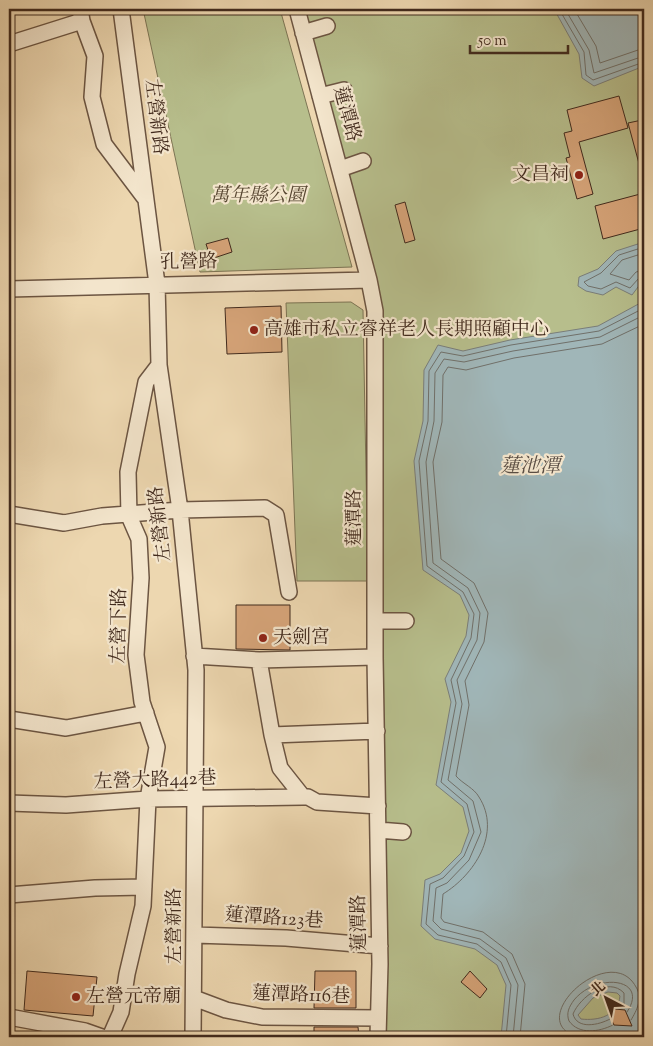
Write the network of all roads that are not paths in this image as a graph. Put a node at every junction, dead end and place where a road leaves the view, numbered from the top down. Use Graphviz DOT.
graph roads {
  1 [pos="121,9"];
  2 [pos="297,9"];
  3 [pos="81,15"];
  4 [pos="327,26"];
  5 [pos="303,32"];
  6 [pos="9,44"];
  7 [pos="344,90"];
  8 [pos="320,96"];
  9 [pos="363,161"];
  10 [pos="340,169"];
  11 [pos="145,198"];
  12 [pos="370,280"];
  13 [pos="157,284"];
  14 [pos="9,288"];
  15 [pos="159,365"];
  16 [pos="180,510"];
  17 [pos="9,514"];
  18 [pos="129,516"];
  19 [pos="289,592"];
  20 [pos="376,621"];
  21 [pos="406,621"];
  22 [pos="194,656"];
  23 [pos="375,657"];
  24 [pos="259,660"];
  25 [pos="146,712"];
  26 [pos="9,719"];
  27 [pos="377,731"];
  28 [pos="272,735"];
  29 [pos="303,797"];
  30 [pos="196,798"];
  31 [pos="148,799"];
  32 [pos="9,803"];
  33 [pos="378,806"];
  34 [pos="378,830"];
  35 [pos="403,832"];
  36 [pos="144,887"];
  37 [pos="9,895"];
  38 [pos="195,934"];
  39 [pos="380,946"];
  40 [pos="194,998"];
  41 [pos="9,1017"];
  42 [pos="378,1018"];
  43 [pos="48,1024"];
  44 [pos="66,1037"];
  45 [pos="102,1037"];
  46 [pos="110,1037"];
  47 [pos="192,1037"];
  48 [pos="378,1037"];
  1 -- 11 [label="street, 左營新路"];
  2 -- 5 [label="street, 蓮潭路"];
  3 -- 6 [label="street"];
  3 -- 11 [label="street"];
  4 -- 5 [label="street"];
  5 -- 8 [label="street, 蓮潭路"];
  7 -- 8 [label="street"];
  8 -- 10 [label="street, 蓮潭路"];
  9 -- 10 [label="street"];
  10 -- 12 [label="street, 蓮潭路"];
  11 -- 13 [label="street, 左營新路"];
  12 -- 13 [label="street, 孔營路"];
  12 -- 20 [label="street, 蓮潭路"];
  13 -- 14 [label="street, 孔營路"];
  13 -- 15 [label="street, 左營新路"];
  15 -- 16 [label="street, 左營新路"];
  15 -- 18 [label="street, 左營下路"];
  16 -- 18 [label="street"];
  16 -- 19 [label="street"];
  16 -- 22 [label="street, 左營新路"];
  17 -- 18 [label="street"];
  18 -- 25 [label="street, 左營下路"];
  20 -- 21 [label="street"];
  20 -- 23 [label="street, 蓮潭路"];
  22 -- 24 [label="street"];
  22 -- 30 [label="street, 左營新路"];
  23 -- 24 [label="street"];
  23 -- 27 [label="street, 蓮潭路"];
  24 -- 28 [label="street"];
  25 -- 26 [label="street"];
  25 -- 31 [label="street, 左營下路"];
  27 -- 28 [label="street"];
  27 -- 33 [label="street, 蓮潭路"];
  28 -- 29 [label="street"];
  29 -- 30 [label="street, 左營大路442巷"];
  29 -- 33 [label="street, 左營大路442巷"];
  30 -- 31 [label="street, 左營大路442巷"];
  30 -- 38 [label="street, 左營新路"];
  31 -- 32 [label="street, 左營大路442巷"];
  31 -- 36 [label="street, 左營下路"];
  33 -- 34 [label="street, 蓮潭路"];
  34 -- 35 [label="street"];
  34 -- 39 [label="street, 蓮潭路"];
  36 -- 37 [label="street"];
  36 -- 46 [label="street, 左營下路"];
  38 -- 39 [label="street, 蓮潭路123巷"];
  38 -- 40 [label="street, 左營新路"];
  39 -- 42 [label="street, 蓮潭路"];
  40 -- 42 [label="street, 蓮潭路116巷"];
  40 -- 47 [label="street, 左營新路"];
  41 -- 43 [label="street"];
  42 -- 48 [label="street, 蓮潭路"];
  43 -- 44 [label="street"];
  43 -- 45 [label="street"];
}
